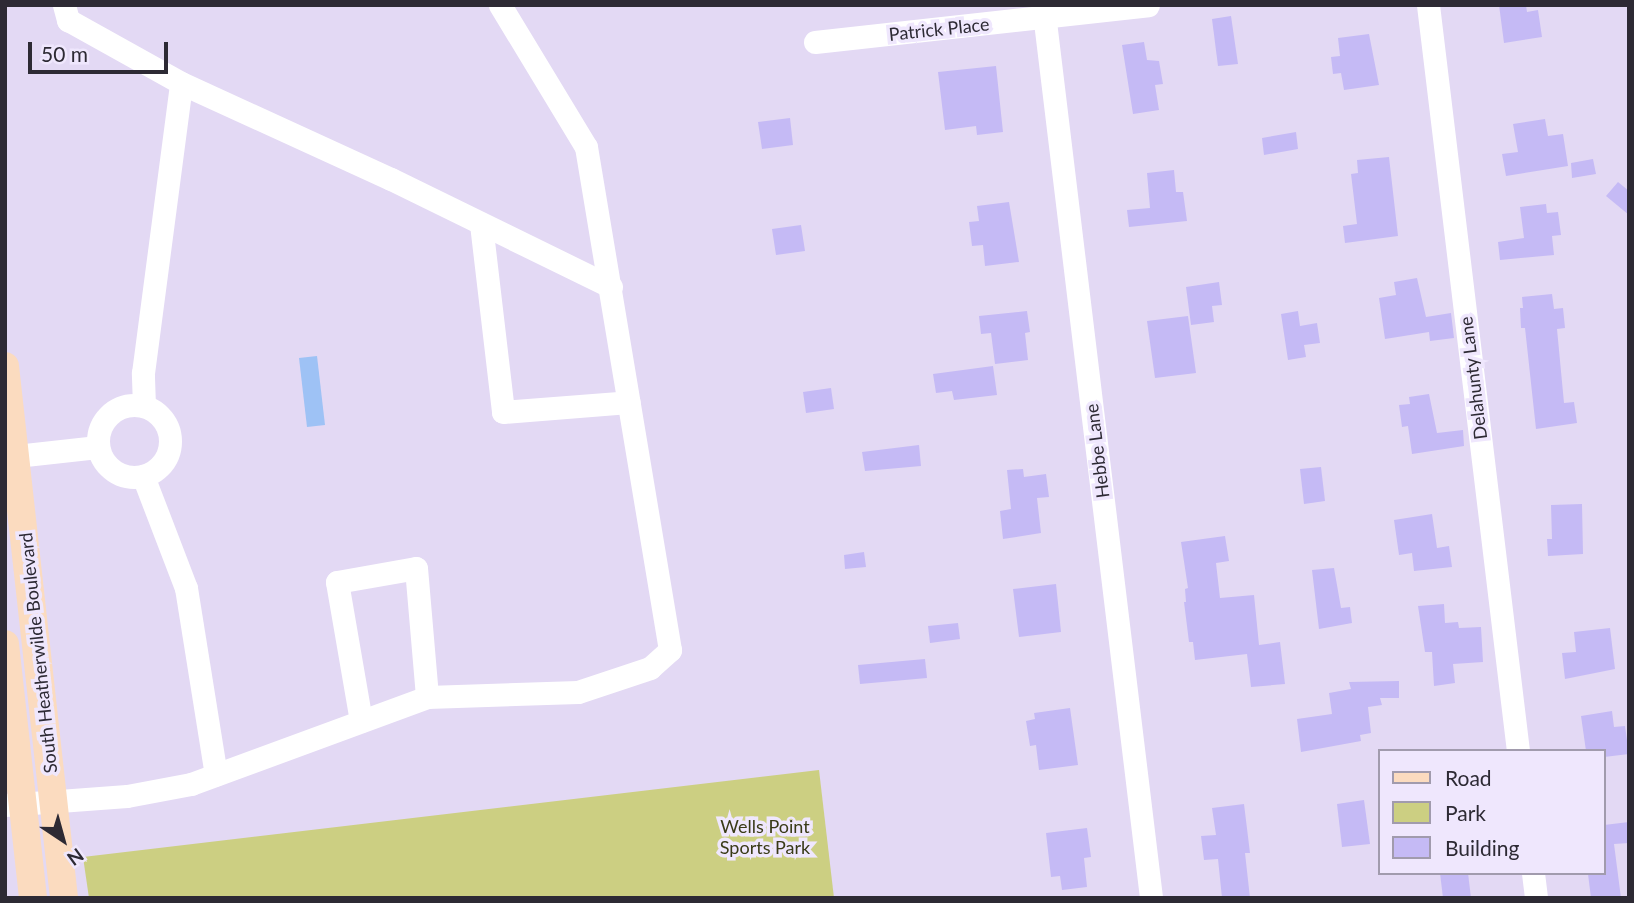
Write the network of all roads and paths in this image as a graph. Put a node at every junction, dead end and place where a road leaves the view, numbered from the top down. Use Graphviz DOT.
graph roads {
  1 [pos="64,5"];
  2 [pos="500,5"];
  3 [pos="1148,5"];
  4 [pos="1428,5"];
  5 [pos="1044,11"];
  6 [pos="814,42"];
  7 [pos="181,83"];
  8 [pos="481,224"];
  9 [pos="611,287"];
  10 [pos="5,366"];
  11 [pos="629,401"];
  12 [pos="144,406"];
  13 [pos="98,447"];
  14 [pos="11,457"];
  15 [pos="143,476"];
  16 [pos="5,644"];
  17 [pos="427,697"];
  18 [pos="361,721"];
  19 [pos="1518,749"];
  20 [pos="216,775"];
  21 [pos="55,799"];
  22 [pos="14,804"];
  23 [pos="1533,875"];
  24 [pos="33,898"];
  25 [pos="64,898"];
  26 [pos="1152,898"];
  27 [pos="1536,898"];
  1 -- 7 [label="street"];
  2 -- 9 [label="street"];
  3 -- 5 [label="street, Patrick Place"];
  4 -- 19 [label="street, Delahunty Lane"];
  5 -- 6 [label="street, Patrick Place"];
  5 -- 26 [label="street, Hebbe Lane"];
  7 -- 8 [label="street"];
  7 -- 12 [label="street"];
  8 -- 9 [label="street"];
  8 -- 11 [label="street"];
  9 -- 11 [label="street"];
  10 -- 14 [label="main road, South Heatherwilde Boulevard"];
  11 -- 17 [label="street"];
  12 -- 13 [label="street"];
  12 -- 15 [label="street"];
  13 -- 14 [label="street"];
  13 -- 15 [label="street"];
  14 -- 21 [label="main road, South Heatherwilde Boulevard"];
  15 -- 20 [label="street"];
  16 -- 22 [label="main road, South Heatherwilde Boulevard"];
  17 -- 18 [label="street"];
  17 -- 18 [label="street"];
  18 -- 20 [label="street"];
  20 -- 21 [label="street"];
  21 -- 22 [label="street"];
  21 -- 25 [label="main road, South Heatherwilde Boulevard"];
  22 -- 24 [label="main road, South Heatherwilde Boulevard"];
  23 -- 27 [label="street"];
}
